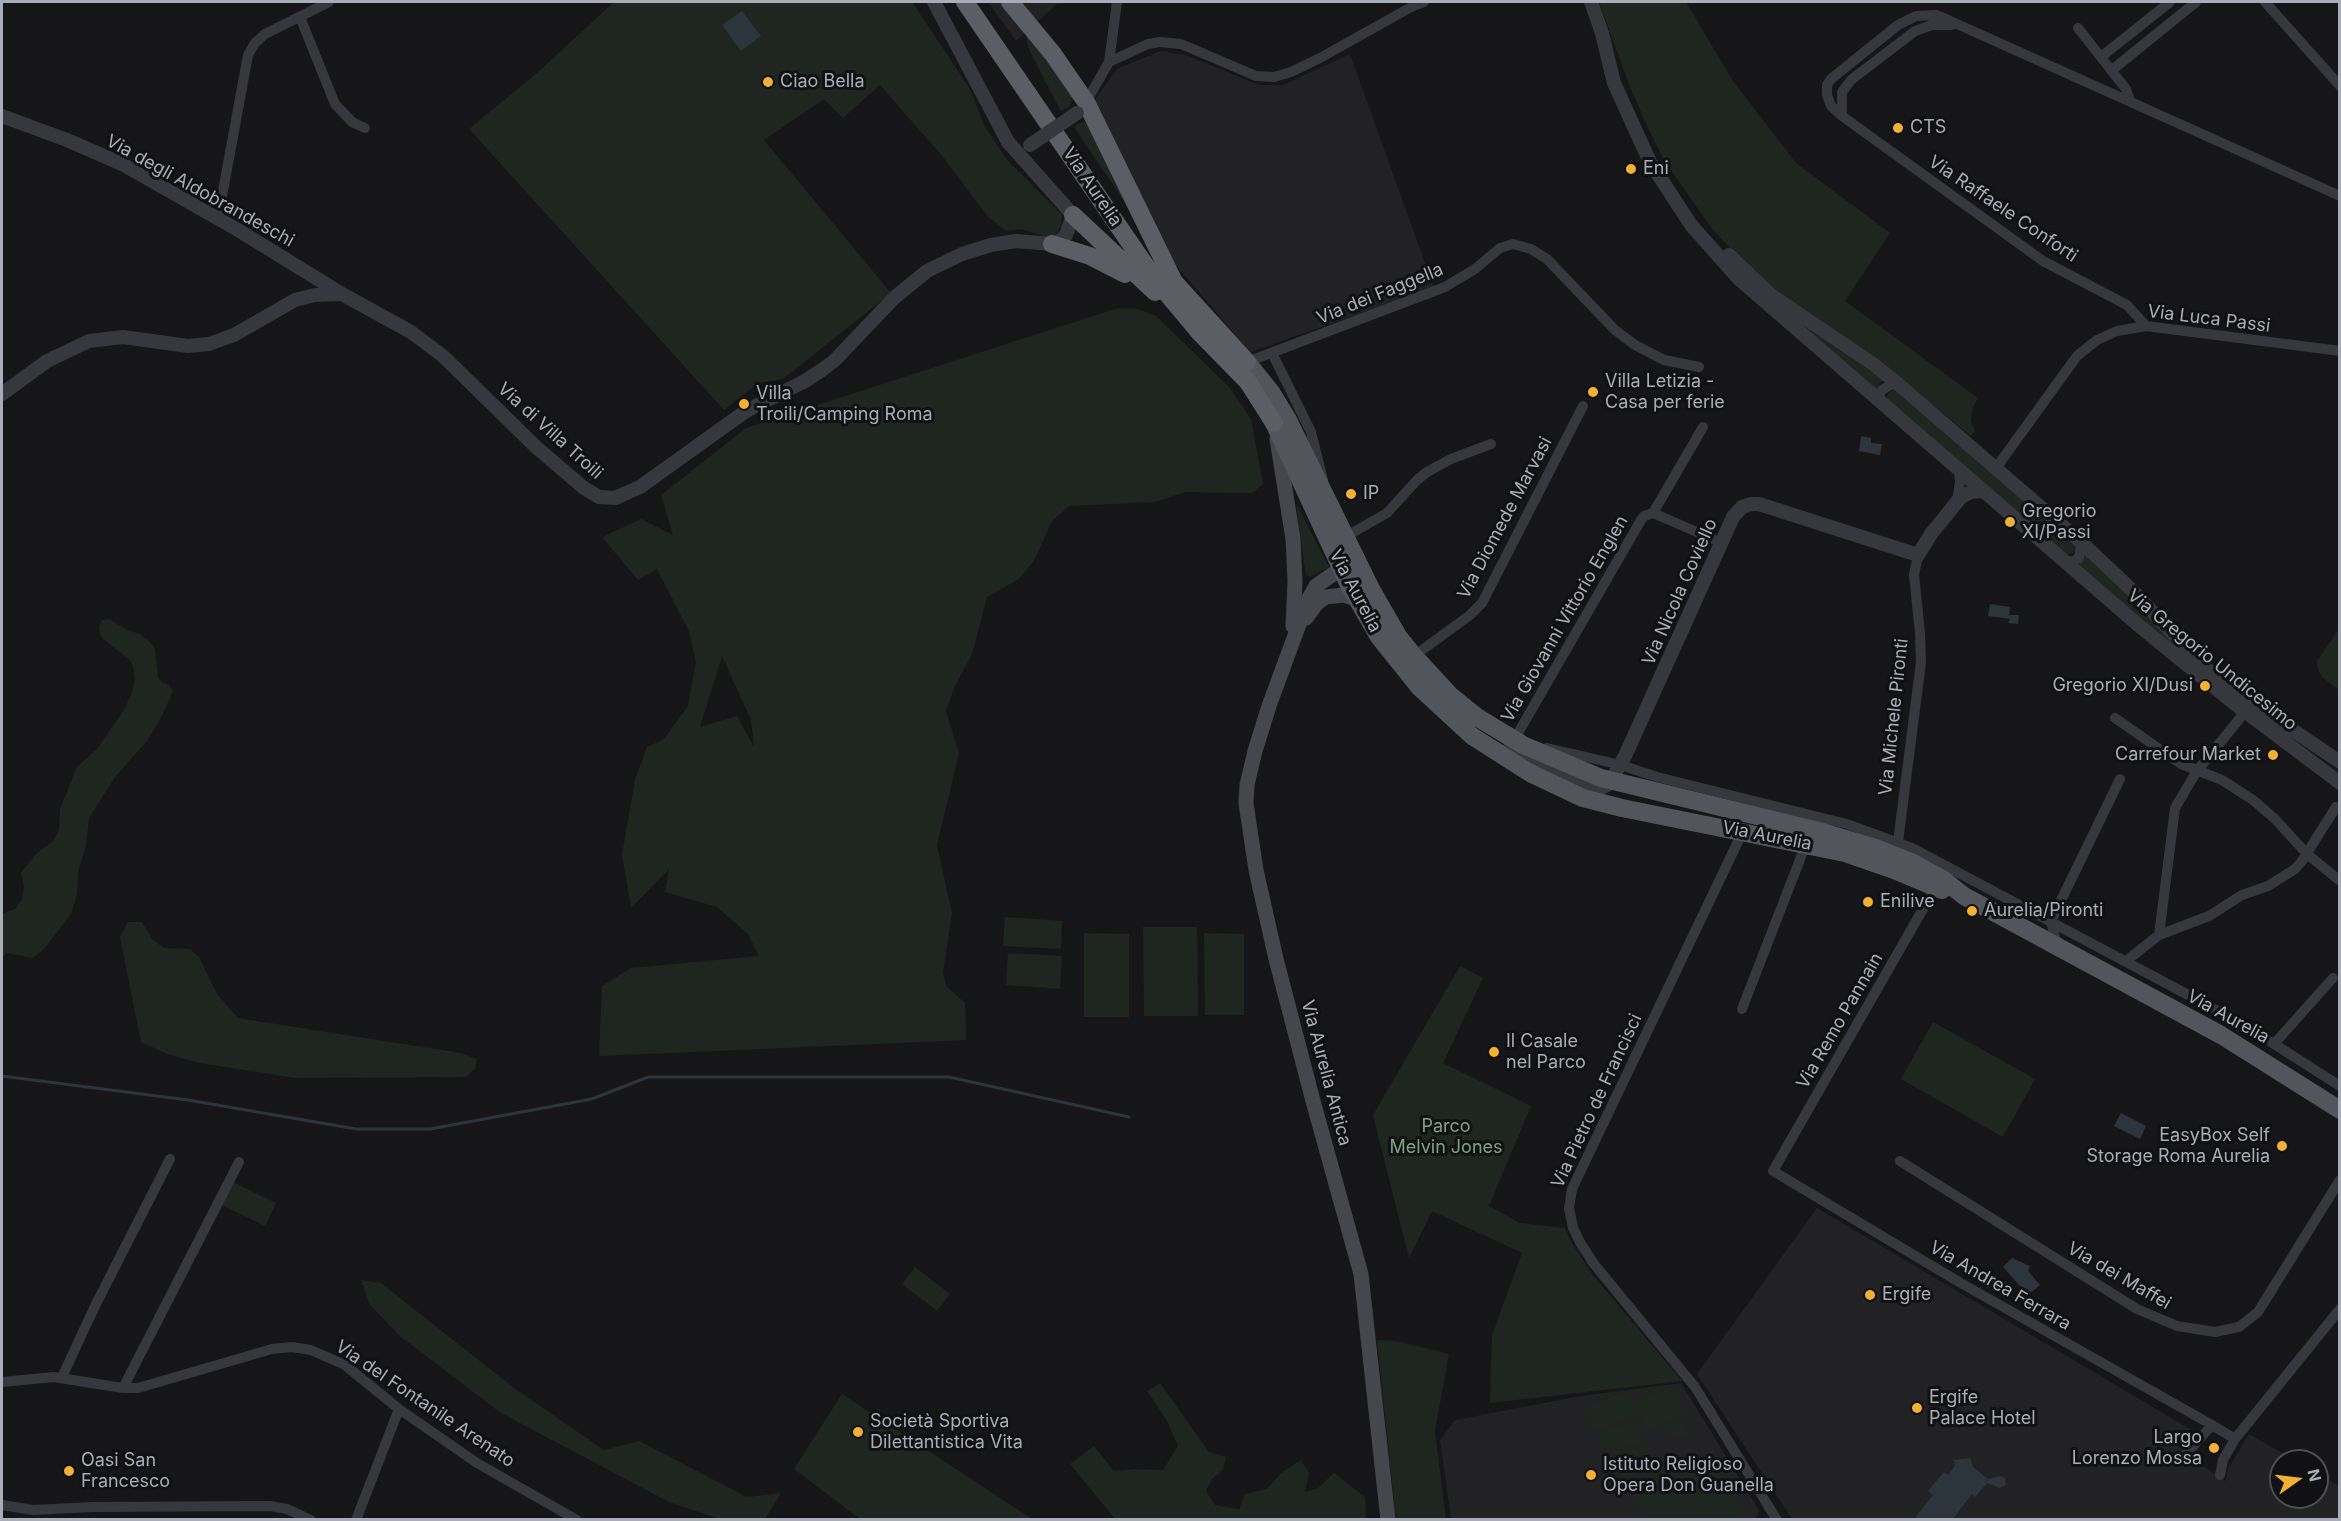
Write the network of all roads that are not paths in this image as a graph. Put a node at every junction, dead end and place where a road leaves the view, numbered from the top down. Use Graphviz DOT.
graph roads {
  1 [pos="329,2"];
  2 [pos="934,2"];
  3 [pos="965,2"];
  4 [pos="981,2"];
  5 [pos="1010,2"];
  6 [pos="1118,2"];
  7 [pos="1424,2"];
  8 [pos="1591,2"];
  9 [pos="2170,2"];
  10 [pos="2196,2"];
  11 [pos="2265,2"];
  12 [pos="300,17"];
  13 [pos="1964,27"];
  14 [pos="2078,28"];
  15 [pos="1602,33"];
  16 [pos="2101,57"];
  17 [pos="1109,62"];
  18 [pos="2112,70"];
  19 [pos="2340,86"];
  20 [pos="2130,101"];
  21 [pos="1081,107"];
  22 [pos="2,116"];
  23 [pos="1842,116"];
  24 [pos="365,128"];
  25 [pos="1016,153"];
  26 [pos="2340,196"];
  27 [pos="1073,215"];
  28 [pos="218,218"];
  29 [pos="1052,244"];
  30 [pos="1176,286"];
  31 [pos="1150,288"];
  32 [pos="342,294"];
  33 [pos="2146,326"];
  34 [pos="1200,333"];
  35 [pos="2340,351"];
  36 [pos="1272,353"];
  37 [pos="1247,362"];
  38 [pos="1699,367"];
  39 [pos="1898,384"];
  40 [pos="2,394"];
  41 [pos="1882,404"];
  42 [pos="1583,406"];
  43 [pos="1274,423"];
  44 [pos="1703,427"];
  45 [pos="1491,444"];
  46 [pos="1996,468"];
  47 [pos="1959,471"];
  48 [pos="1982,491"];
  49 [pos="1326,496"];
  50 [pos="1957,501"];
  51 [pos="1653,513"];
  52 [pos="1345,537"];
  53 [pos="1293,539"];
  54 [pos="2080,542"];
  55 [pos="1722,543"];
  56 [pos="1918,555"];
  57 [pos="2065,562"];
  58 [pos="1349,563"];
  59 [pos="1316,586"];
  60 [pos="1357,599"];
  61 [pos="1292,641"];
  62 [pos="1413,657"];
  63 [pos="2245,712"];
  64 [pos="2115,718"];
  65 [pos="1518,742"];
  66 [pos="1486,746"];
  67 [pos="2340,762"];
  68 [pos="2197,771"];
  69 [pos="1616,773"];
  70 [pos="1657,777"];
  71 [pos="2120,779"];
  72 [pos="2340,783"];
  73 [pos="1635,787"];
  74 [pos="2336,807"];
  75 [pos="1649,813"];
  76 [pos="1802,813"];
  77 [pos="1743,831"];
  78 [pos="1823,832"];
  79 [pos="1898,842"];
  80 [pos="1806,844"];
  81 [pos="2307,854"];
  82 [pos="2340,881"];
  83 [pos="1935,888"];
  84 [pos="1964,896"];
  85 [pos="2051,921"];
  86 [pos="2159,935"];
  87 [pos="2057,946"];
  88 [pos="2126,961"];
  89 [pos="2333,978"];
  90 [pos="1742,1009"];
  91 [pos="2235,1021"];
  92 [pos="2274,1044"];
  93 [pos="2241,1047"];
  94 [pos="2301,1061"];
  95 [pos="2290,1078"];
  96 [pos="2340,1086"];
  97 [pos="2340,1110"];
  98 [pos="170,1159"];
  99 [pos="1900,1161"];
  100 [pos="239,1162"];
  101 [pos="1773,1171"];
  102 [pos="2340,1180"];
  103 [pos="2340,1309"];
  104 [pos="62,1377"];
  105 [pos="2,1382"];
  106 [pos="123,1388"];
  107 [pos="399,1408"];
  108 [pos="2212,1425"];
  109 [pos="2235,1438"];
  110 [pos="2186,1454"];
  111 [pos="2220,1474"];
  112 [pos="2,1505"];
  113 [pos="311,1520"];
  114 [pos="356,1520"];
  115 [pos="576,1520"];
  116 [pos="1388,1520"];
  117 [pos="1777,1520"];
  1 -- 12 [label="street"];
  2 -- 25 [label="street, Via Aurelia"];
  3 -- 34 [label="highway, Via Aurelia"];
  4 -- 30 [label="highway, Via Aurelia"];
  5 -- 21 [label="highway"];
  6 -- 17 [label="street"];
  7 -- 17 [label="street"];
  8 -- 15 [label="street, Via Gregorio Undicesimo"];
  9 -- 16 [label="street"];
  10 -- 18 [label="street"];
  11 -- 19 [label="street"];
  12 -- 24 [label="street"];
  12 -- 28 [label="street"];
  13 -- 20 [label="street, Via Raffaele Conforti"];
  13 -- 23 [label="street, Via Raffaele Conforti"];
  13 -- 23 [label="street, Via Raffaele Conforti"];
  14 -- 16 [label="street"];
  15 -- 39 [label="street, Via Gregorio Undicesimo"];
  15 -- 41 [label="street, Via Gregorio Undicesimo"];
  16 -- 18 [label="street"];
  17 -- 21 [label="street"];
  18 -- 20 [label="street"];
  20 -- 26 [label="street, Via Raffaele Conforti"];
  21 -- 25 [label="street, bridge"];
  21 -- 30 [label="highway"];
  22 -- 28 [label="street, Via degli Aldobrandeschi"];
  23 -- 33 [label="street, Via Raffaele Conforti"];
  25 -- 27 [label="street, Via Aurelia"];
  27 -- 29 [label="street"];
  27 -- 31 [label="highway"];
  28 -- 32 [label="street, Via degli Aldobrandeschi"];
  29 -- 31 [label="highway"];
  29 -- 32 [label="street, Via di Villa Troili"];
  30 -- 37 [label="highway, Via Aurelia"];
  31 -- 34 [label="highway"];
  32 -- 40 [label="street"];
  33 -- 35 [label="street, Via Luca Passi"];
  33 -- 46 [label="street, Via Luca Passi"];
  34 -- 43 [label="highway, Via Aurelia"];
  36 -- 37 [label="street"];
  36 -- 38 [label="street, Via dei Faggella"];
  36 -- 49 [label="street, Via Aurelia"];
  37 -- 49 [label="main road, Via Aurelia"];
  39 -- 41 [label="street"];
  39 -- 46 [label="street, Via Gregorio Undicesimo"];
  41 -- 47 [label="street, Via Gregorio Undicesimo"];
  42 -- 62 [label="street, Via Diomede Marvasi"];
  43 -- 53 [label="main road"];
  43 -- 58 [label="main road, Via Aurelia"];
  44 -- 51 [label="street, Via Giovanni Vittorio Englen"];
  45 -- 52 [label="street"];
  46 -- 54 [label="street, Via Gregorio Undicesimo"];
  47 -- 48 [label="street, Via Gregorio Undicesimo"];
  47 -- 50 [label="street"];
  48 -- 50 [label="street"];
  48 -- 57 [label="street, Via Gregorio Undicesimo"];
  49 -- 52 [label="main road, Via Aurelia"];
  50 -- 56 [label="street"];
  51 -- 55 [label="street"];
  51 -- 65 [label="street, Via Giovanni Vittorio Englen"];
  52 -- 58 [label="main road, Via Aurelia"];
  53 -- 59 [label="main road"];
  53 -- 61 [label="main road"];
  54 -- 57 [label="street"];
  54 -- 67 [label="street, Via Gregorio Undicesimo"];
  55 -- 56 [label="street, Via Nicola Coviello"];
  55 -- 69 [label="street, Via Nicola Coviello"];
  56 -- 79 [label="street, Via Michele Pironti"];
  57 -- 63 [label="street, Via Gregorio Undicesimo"];
  58 -- 59 [label="main road"];
  58 -- 60 [label="main road, Via Aurelia"];
  58 -- 62 [label="main road, Via Aurelia"];
  59 -- 61 [label="main road"];
  60 -- 61 [label="main road"];
  60 -- 66 [label="main road, Via Aurelia"];
  61 -- 116 [label="main road, Via Aurelia Antica"];
  62 -- 65 [label="main road, Via Aurelia"];
  63 -- 68 [label="street"];
  63 -- 72 [label="street, Via Gregorio Undicesimo"];
  64 -- 68 [label="street"];
  65 -- 69 [label="main road, Via Aurelia"];
  66 -- 69 [label="street"];
  66 -- 75 [label="main road, Via Aurelia"];
  68 -- 81 [label="street"];
  68 -- 86 [label="street"];
  69 -- 70 [label="street, Via Aurelia"];
  69 -- 73 [label="main road, Via Aurelia"];
  70 -- 73 [label="street"];
  70 -- 76 [label="street, Via Aurelia"];
  71 -- 85 [label="street"];
  73 -- 75 [label="street"];
  73 -- 78 [label="main road, Via Aurelia"];
  74 -- 81 [label="street"];
  75 -- 77 [label="main road, Via Aurelia"];
  76 -- 78 [label="street"];
  76 -- 79 [label="street, Via Aurelia"];
  77 -- 80 [label="main road, Via Aurelia"];
  77 -- 117 [label="street, Via Pietro de Francisci"];
  78 -- 84 [label="main road, Via Aurelia"];
  79 -- 85 [label="street, Via Aurelia"];
  80 -- 83 [label="main road, Via Aurelia"];
  80 -- 90 [label="street"];
  81 -- 82 [label="street"];
  81 -- 86 [label="street"];
  83 -- 84 [label="main road, Via Aurelia"];
  83 -- 101 [label="street, Via Remo Pannain"];
  84 -- 87 [label="main road, Via Aurelia"];
  85 -- 87 [label="street"];
  85 -- 88 [label="street, Via Aurelia"];
  86 -- 88 [label="street"];
  87 -- 93 [label="main road, Via Aurelia"];
  88 -- 91 [label="street, Via Aurelia"];
  89 -- 92 [label="street"];
  91 -- 92 [label="street, Via Aurelia"];
  91 -- 93 [label="street"];
  92 -- 94 [label="street, Via Aurelia"];
  93 -- 95 [label="main road, Via Aurelia"];
  94 -- 95 [label="street"];
  94 -- 96 [label="street, Via Aurelia"];
  95 -- 97 [label="main road, Via Aurelia"];
  98 -- 104 [label="street"];
  99 -- 102 [label="street, Via dei Maffei"];
  100 -- 106 [label="street"];
  101 -- 108 [label="street, Via Andrea Ferrara"];
  103 -- 109 [label="street"];
  104 -- 105 [label="street, Via del Fontanile Arenato"];
  104 -- 106 [label="street, Via del Fontanile Arenato"];
  106 -- 107 [label="street, Via del Fontanile Arenato"];
  107 -- 114 [label="street"];
  107 -- 115 [label="street, Via del Fontanile Arenato"];
  108 -- 109 [label="street"];
  108 -- 110 [label="street"];
  109 -- 111 [label="street"];
  112 -- 113 [label="street"];
}
